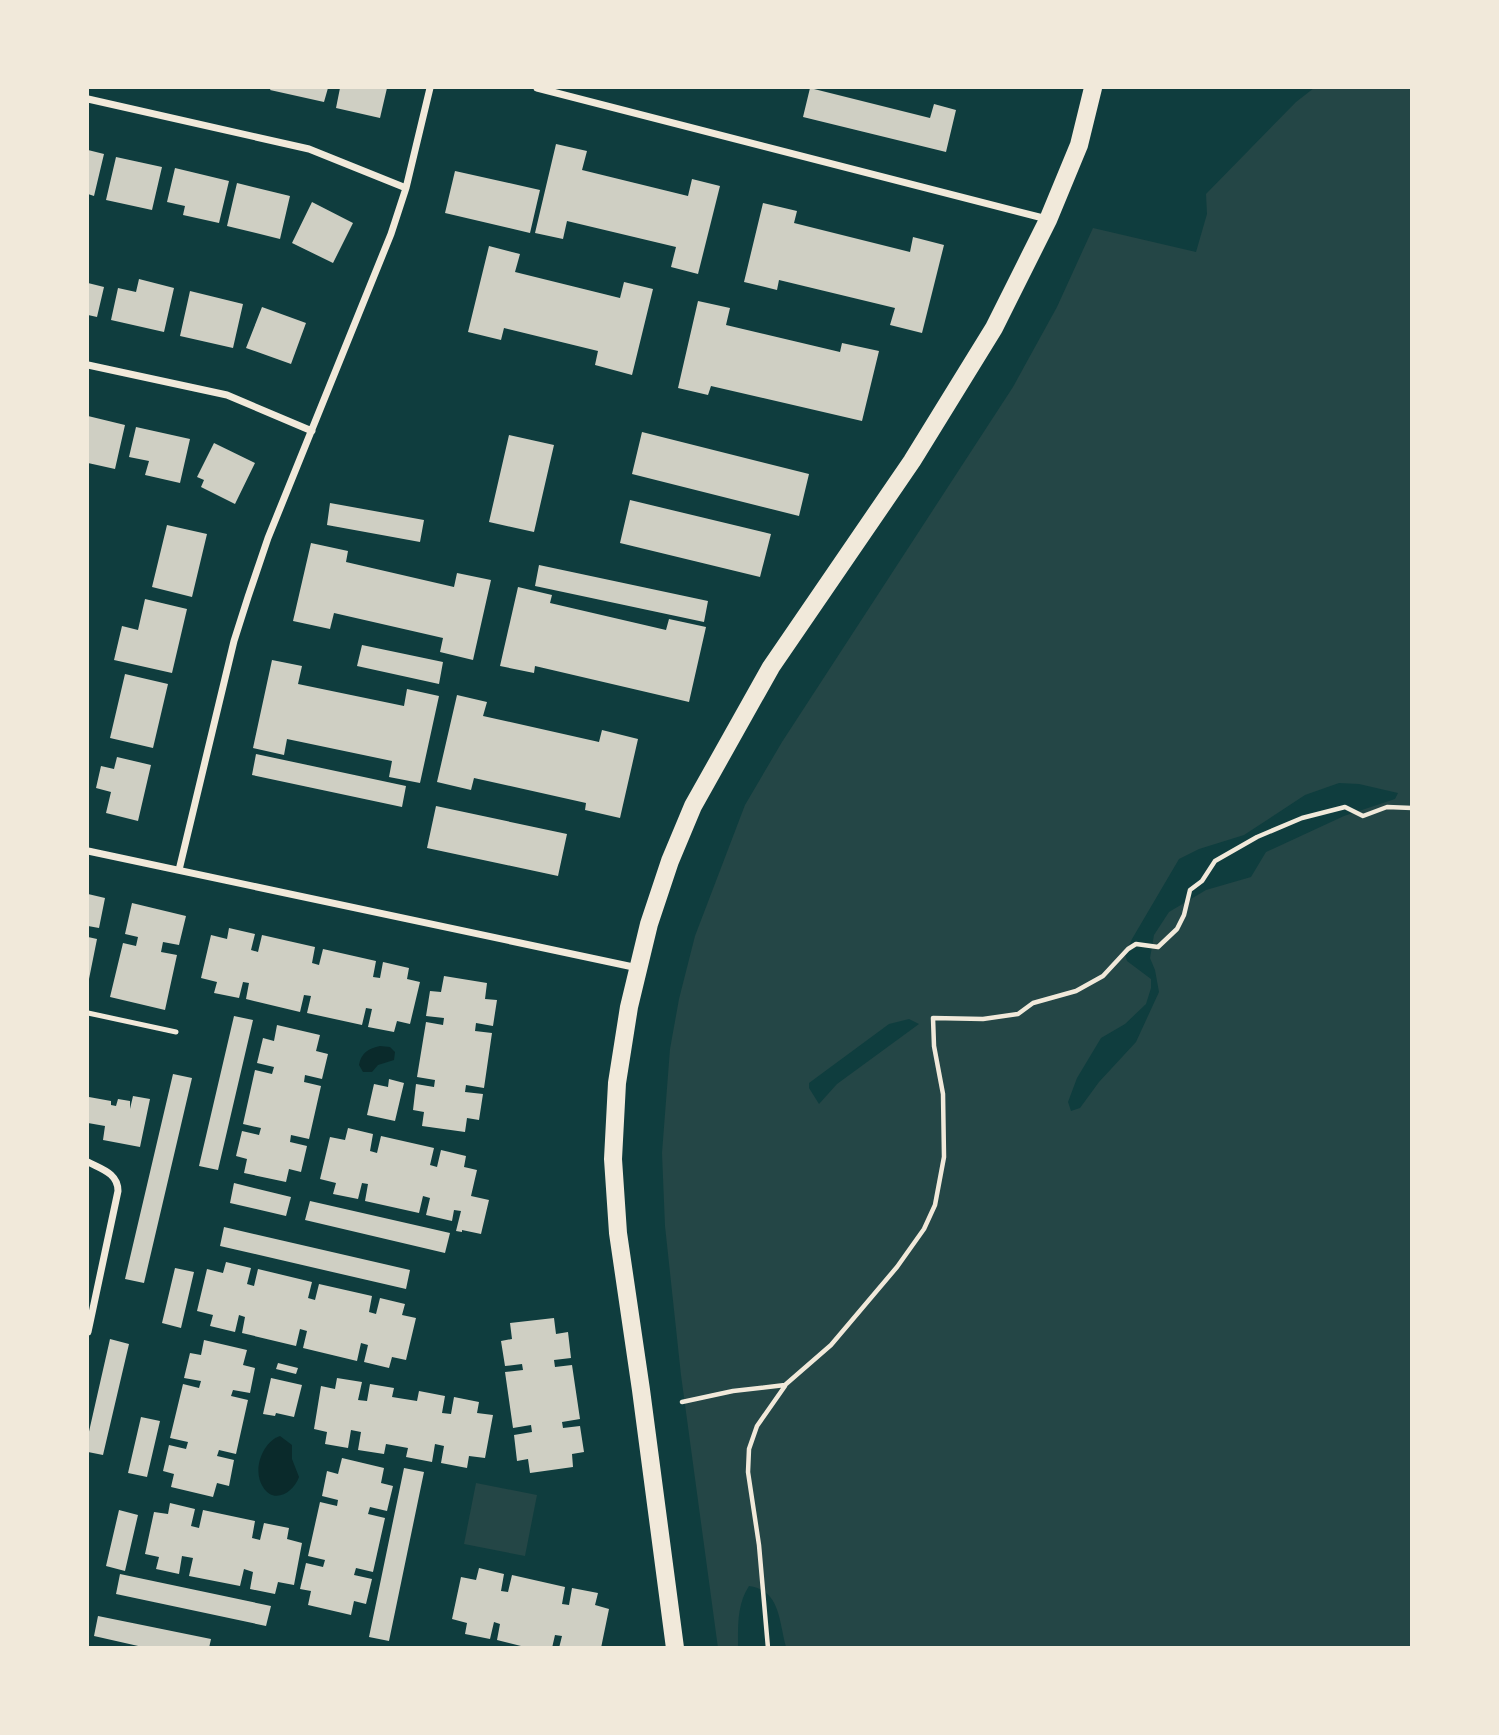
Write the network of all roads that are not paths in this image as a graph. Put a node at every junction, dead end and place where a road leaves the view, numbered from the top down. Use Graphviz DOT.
graph roads {
  1 [pos="430,88"];
  2 [pos="537,88"];
  3 [pos="1093,88"];
  4 [pos="88,99"];
  5 [pos="406,188"];
  6 [pos="1048,220"];
  7 [pos="88,365"];
  8 [pos="312,431"];
  9 [pos="88,850"];
  10 [pos="179,870"];
  11 [pos="638,968"];
  12 [pos="88,1013"];
  13 [pos="176,1032"];
  14 [pos="88,1162"];
  15 [pos="89,1320"];
  16 [pos="88,1332"];
  17 [pos="675,1647"];
  1 -- 5 [label="street"];
  2 -- 6 [label="street"];
  3 -- 6 [label="main road"];
  4 -- 5 [label="street"];
  5 -- 8 [label="street"];
  6 -- 11 [label="main road"];
  7 -- 8 [label="street"];
  8 -- 10 [label="street"];
  9 -- 10 [label="street"];
  10 -- 11 [label="street"];
  11 -- 17 [label="main road"];
  12 -- 13 [label="lane"];
  14 -- 15 [label="street"];
  15 -- 16 [label="street"];
}
